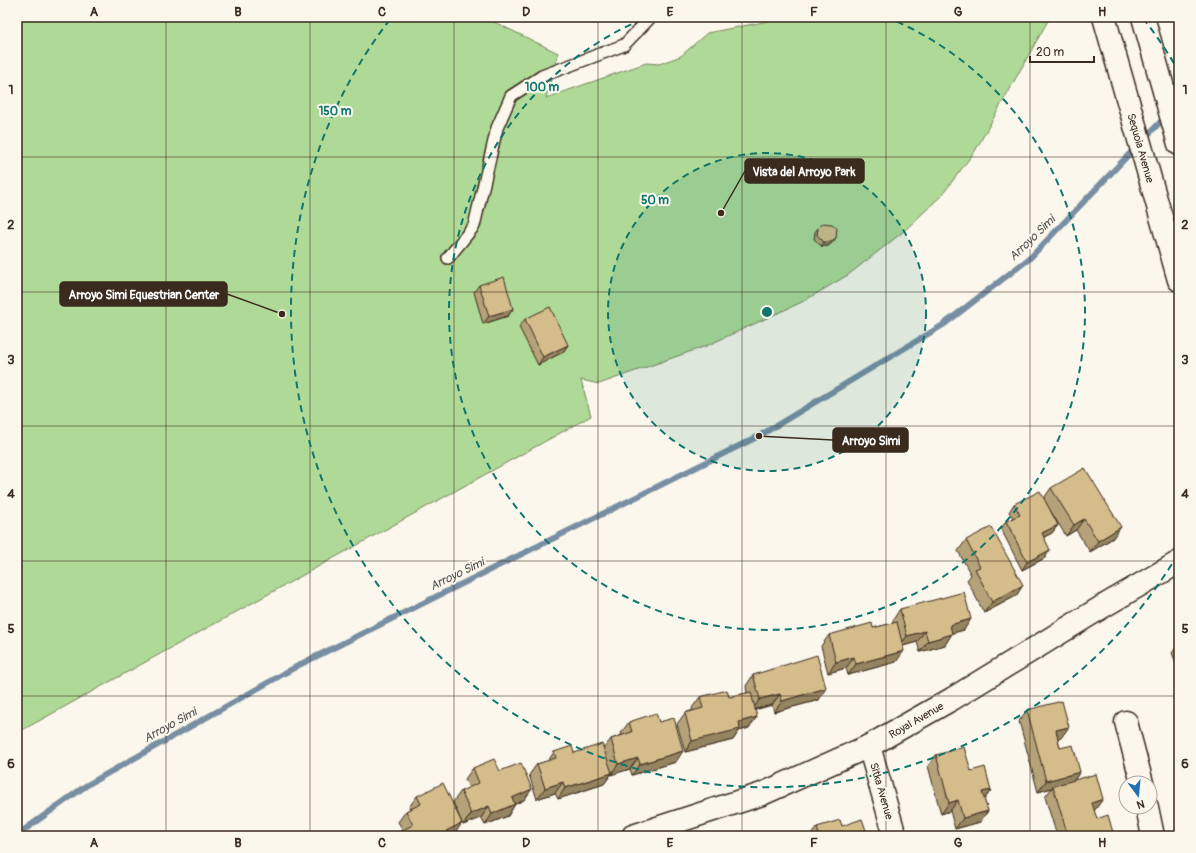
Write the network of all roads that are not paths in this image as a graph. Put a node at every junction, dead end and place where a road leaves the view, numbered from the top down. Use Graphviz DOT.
graph roads {
  1 [pos="651,17"];
  2 [pos="1104,17"];
  3 [pos="1143,17"];
  4 [pos="1179,144"];
  5 [pos="448,258"];
  6 [pos="1179,280"];
  7 [pos="1179,562"];
  8 [pos="1126,722"];
  9 [pos="869,746"];
  10 [pos="1140,775"];
  11 [pos="1149,815"];
  12 [pos="633,836"];
  13 [pos="895,836"];
  14 [pos="1153,836"];
  1 -- 5 [label="lane"];
  2 -- 6 [label="main road, Sequoia Avenue"];
  3 -- 4 [label="main road"];
  7 -- 9 [label="main road, Royal Avenue"];
  8 -- 10 [label="main road"];
  9 -- 12 [label="main road, Royal Avenue"];
  9 -- 13 [label="main road, Sitka Avenue"];
  11 -- 14 [label="main road"];
}
